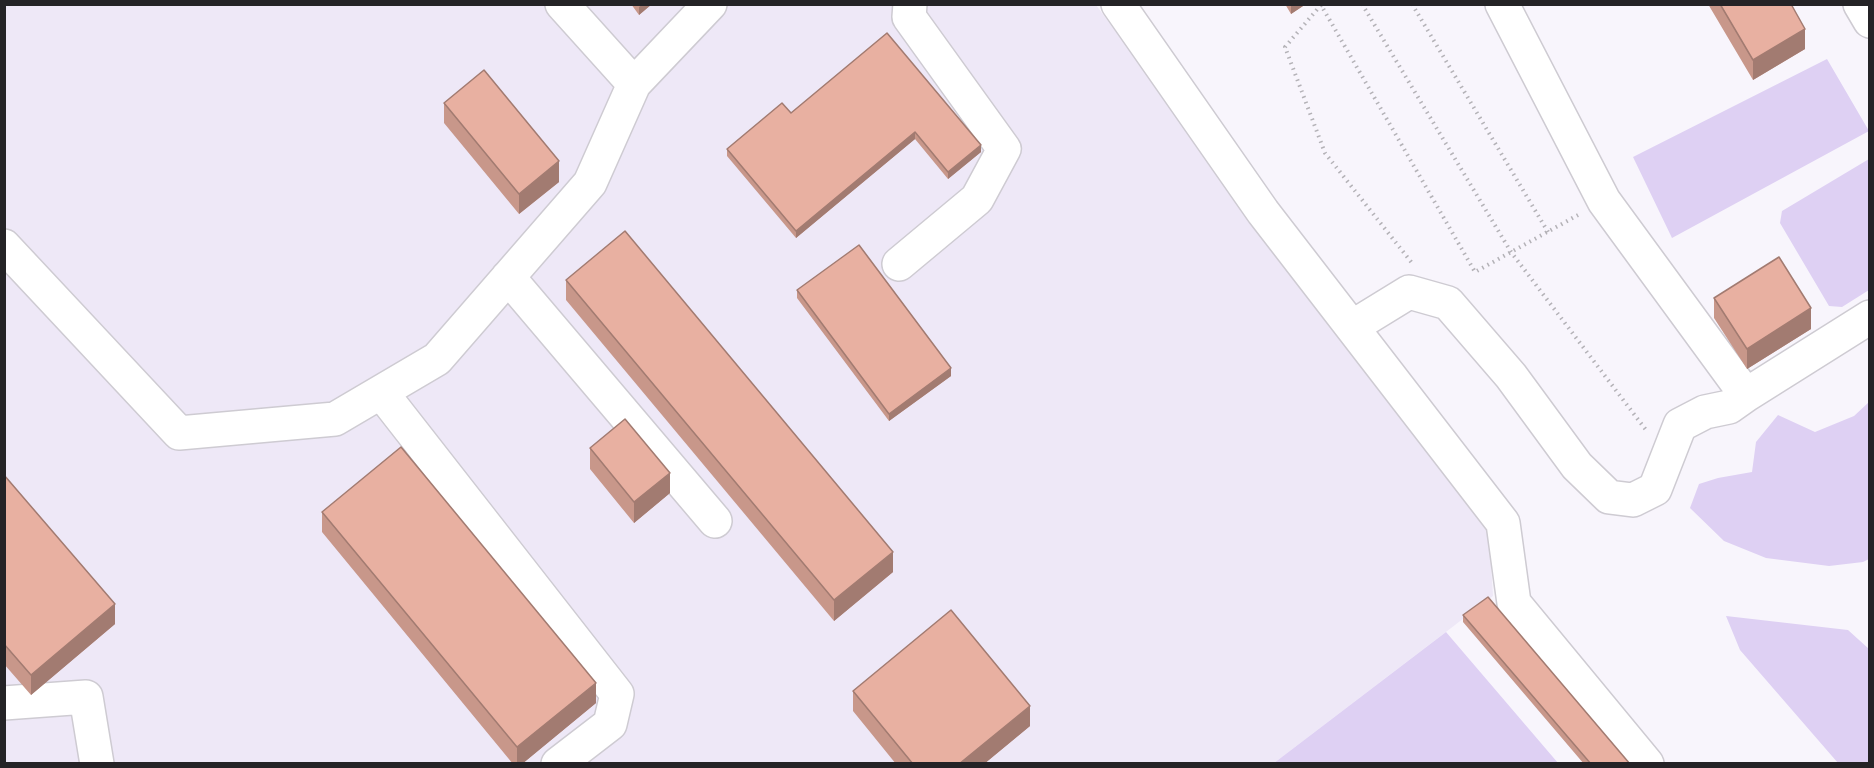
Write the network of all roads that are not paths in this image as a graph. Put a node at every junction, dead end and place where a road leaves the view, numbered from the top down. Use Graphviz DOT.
graph roads {
  1 [pos="562,4"];
  2 [pos="710,4"];
  3 [pos="910,4"];
  4 [pos="1118,4"];
  5 [pos="1502,4"];
  6 [pos="1860,4"];
  7 [pos="1869,21"];
  8 [pos="634,84"];
  9 [pos="4,246"];
  10 [pos="899,264"];
  11 [pos="508,277"];
  12 [pos="1869,317"];
  13 [pos="1352,327"];
  14 [pos="381,392"];
  15 [pos="1746,395"];
  16 [pos="715,521"];
  17 [pos="4,703"];
  18 [pos="97,764"];
  19 [pos="558,764"];
  20 [pos="1647,764"];
  1 -- 8 [label="street"];
  2 -- 8 [label="street"];
  3 -- 10 [label="street"];
  4 -- 13 [label="street"];
  5 -- 15 [label="street"];
  6 -- 7 [label="street"];
  8 -- 11 [label="street"];
  9 -- 14 [label="street"];
  11 -- 14 [label="street"];
  11 -- 16 [label="street"];
  12 -- 15 [label="street"];
  13 -- 15 [label="street"];
  13 -- 20 [label="street"];
  14 -- 19 [label="street"];
  17 -- 18 [label="street"];
}
